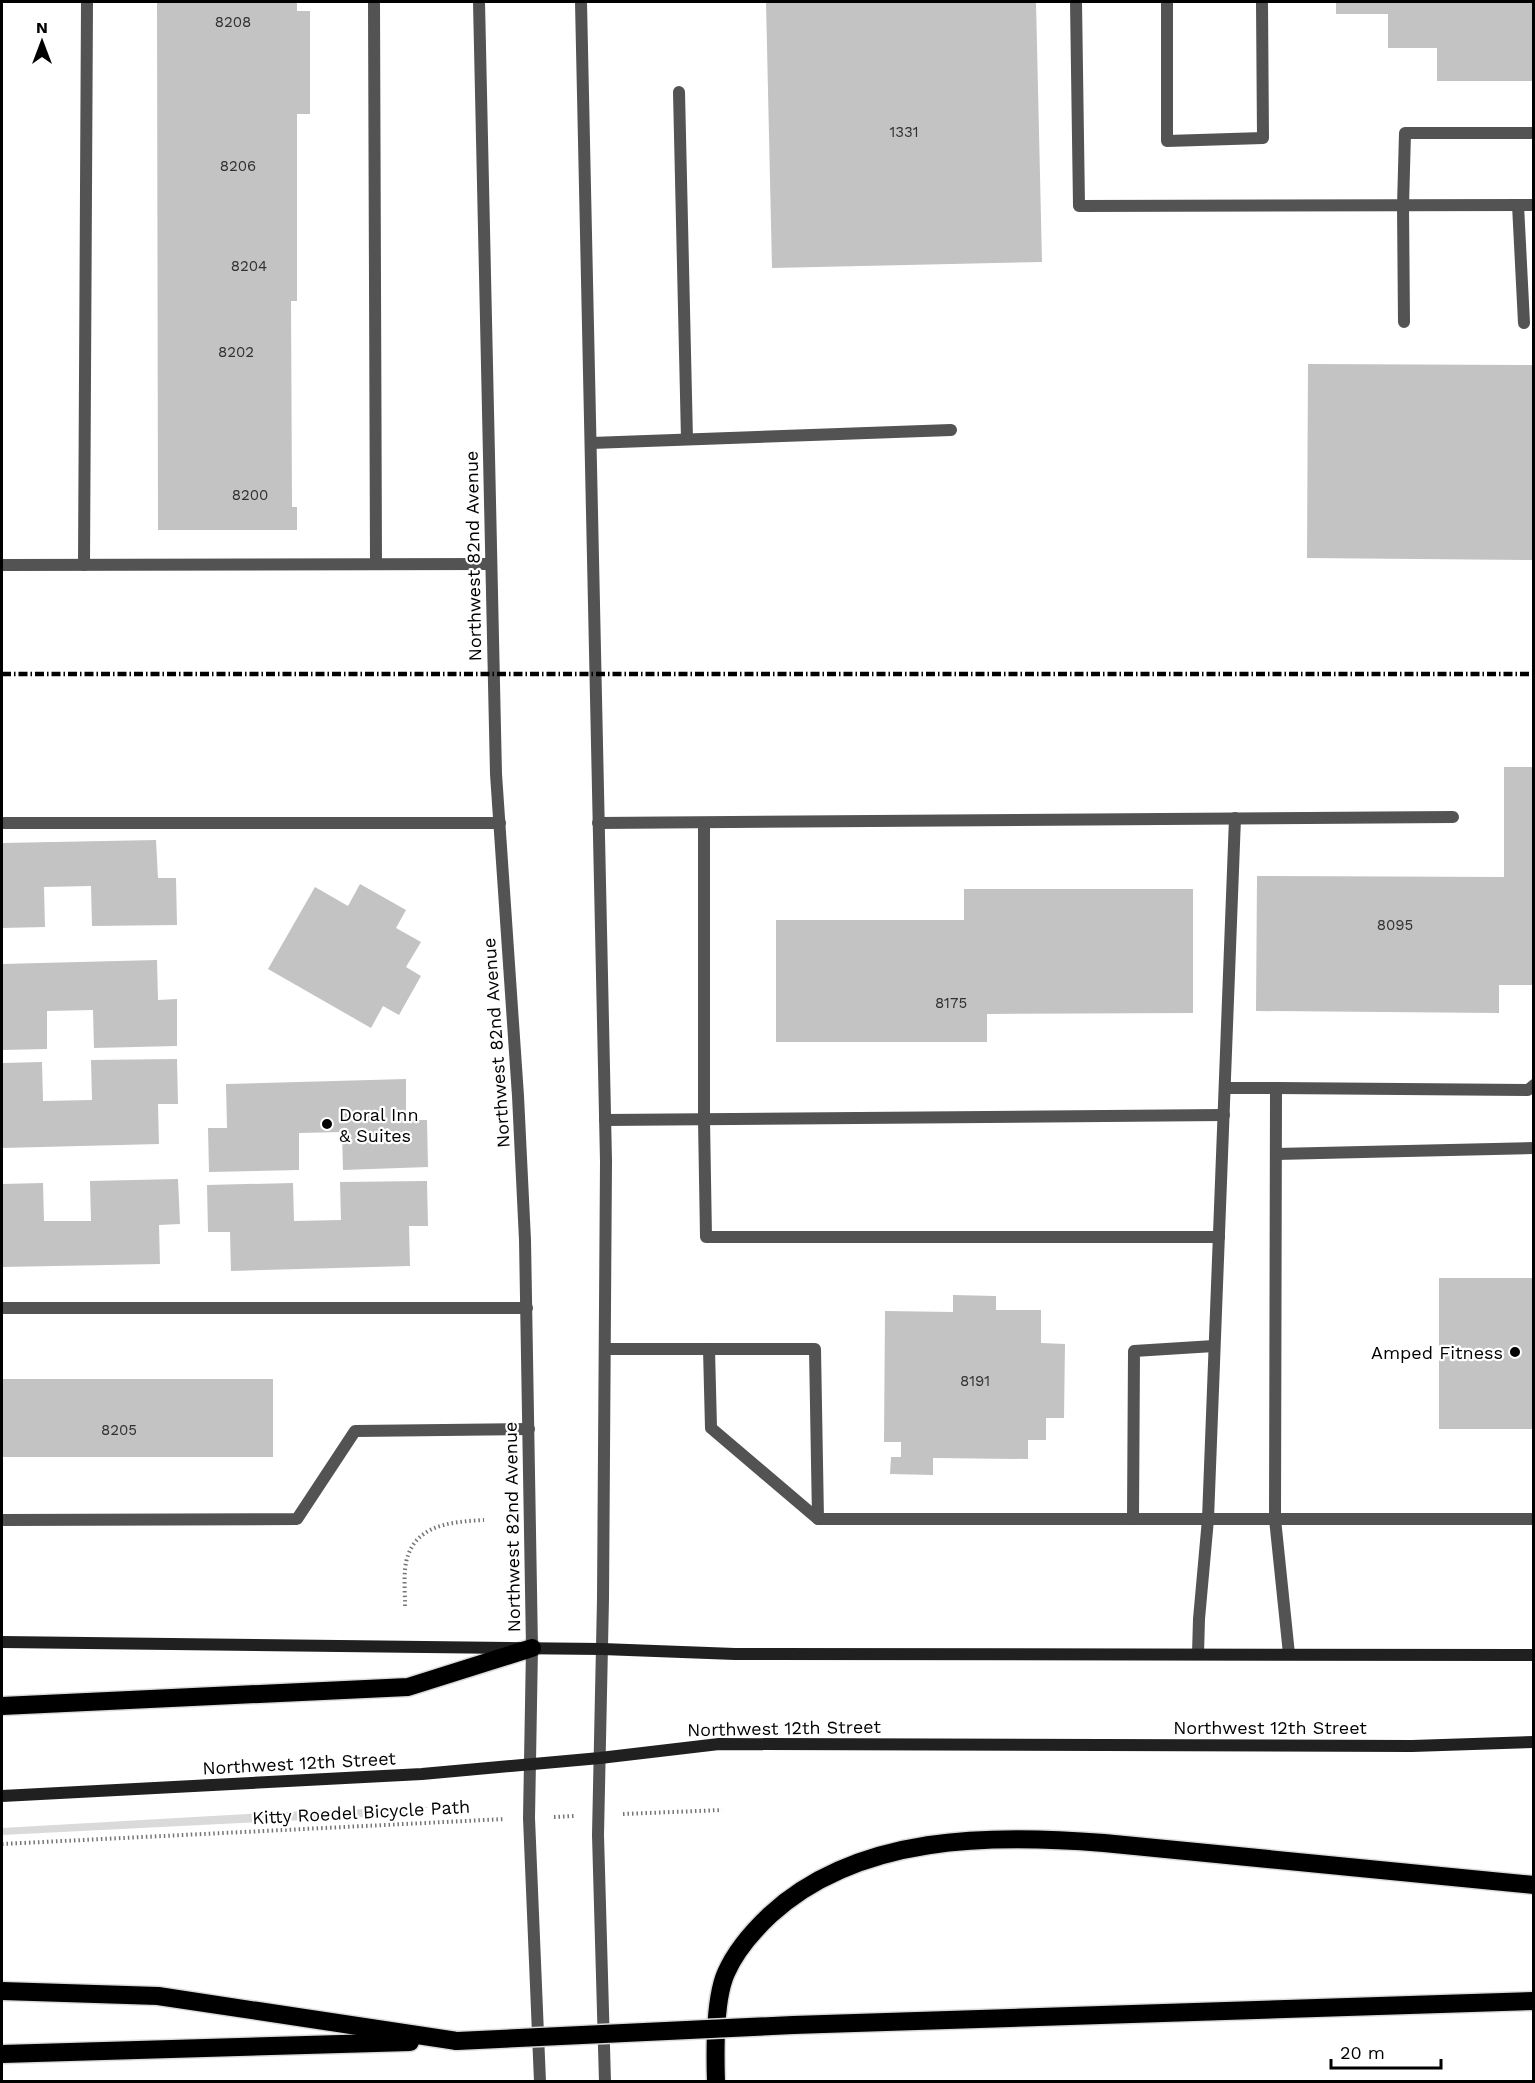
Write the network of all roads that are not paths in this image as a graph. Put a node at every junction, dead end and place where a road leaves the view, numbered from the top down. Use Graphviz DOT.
graph roads {
  1 [pos="87,2"];
  2 [pos="374,2"];
  3 [pos="478,2"];
  4 [pos="581,2"];
  5 [pos="1076,2"];
  6 [pos="1167,2"];
  7 [pos="1262,2"];
  8 [pos="679,92"];
  9 [pos="1533,133"];
  10 [pos="1518,205"];
  11 [pos="1533,205"];
  12 [pos="1403,206"];
  13 [pos="1404,322"];
  14 [pos="1524,323"];
  15 [pos="951,430"];
  16 [pos="687,439"];
  17 [pos="591,443"];
  18 [pos="376,564"];
  19 [pos="491,564"];
  20 [pos="2,565"];
  21 [pos="84,565"];
  22 [pos="1453,817"];
  23 [pos="1235,818"];
  24 [pos="2,823"];
  25 [pos="500,823"];
  26 [pos="598,823"];
  27 [pos="704,823"];
  28 [pos="1533,1085"];
  29 [pos="1225,1088"];
  30 [pos="1276,1088"];
  31 [pos="1224,1115"];
  32 [pos="605,1120"];
  33 [pos="704,1120"];
  34 [pos="1533,1148"];
  35 [pos="1276,1154"];
  36 [pos="1219,1237"];
  37 [pos="2,1308"];
  38 [pos="527,1308"];
  39 [pos="1214,1346"];
  40 [pos="605,1349"];
  41 [pos="709,1349"];
  42 [pos="529,1429"];
  43 [pos="818,1519"];
  44 [pos="1133,1519"];
  45 [pos="1208,1519"];
  46 [pos="1275,1519"];
  47 [pos="1533,1519"];
  48 [pos="2,1520"];
  49 [pos="2,1642"];
  50 [pos="532,1648"];
  51 [pos="602,1649"];
  52 [pos="1198,1654"];
  53 [pos="1289,1654"];
  54 [pos="1533,1655"];
  55 [pos="2,1706"];
  56 [pos="1533,1742"];
  57 [pos="600,1758"];
  58 [pos="530,1765"];
  59 [pos="2,1796"];
  60 [pos="1533,1885"];
  61 [pos="2,1991"];
  62 [pos="1533,2001"];
  63 [pos="457,2041"];
  64 [pos="2,2054"];
  65 [pos="540,2082"];
  66 [pos="605,2082"];
  67 [pos="716,2082"];
  1 -- 21 [label="street"];
  2 -- 18 [label="street"];
  3 -- 19 [label="street, Northwest 82nd Avenue"];
  4 -- 17 [label="street"];
  5 -- 12 [label="street"];
  6 -- 7 [label="street"];
  8 -- 16 [label="street"];
  9 -- 12 [label="street"];
  10 -- 11 [label="street"];
  10 -- 12 [label="street"];
  10 -- 14 [label="street"];
  12 -- 13 [label="street"];
  15 -- 16 [label="street"];
  16 -- 17 [label="street"];
  17 -- 26 [label="street"];
  18 -- 19 [label="street"];
  18 -- 21 [label="street"];
  19 -- 25 [label="street, Northwest 82nd Avenue"];
  20 -- 21 [label="street"];
  22 -- 23 [label="street"];
  23 -- 27 [label="street"];
  23 -- 29 [label="street"];
  24 -- 25 [label="street"];
  25 -- 38 [label="street, Northwest 82nd Avenue"];
  26 -- 27 [label="street"];
  26 -- 32 [label="street"];
  27 -- 33 [label="street"];
  28 -- 30 [label="street"];
  29 -- 30 [label="street"];
  29 -- 31 [label="street"];
  30 -- 35 [label="street"];
  31 -- 33 [label="street"];
  31 -- 36 [label="street"];
  32 -- 33 [label="street"];
  32 -- 40 [label="street"];
  33 -- 36 [label="street"];
  34 -- 35 [label="street"];
  35 -- 46 [label="street"];
  36 -- 39 [label="street"];
  37 -- 38 [label="street"];
  38 -- 42 [label="street, Northwest 82nd Avenue"];
  39 -- 44 [label="street"];
  39 -- 45 [label="street"];
  40 -- 41 [label="street"];
  40 -- 51 [label="street"];
  41 -- 43 [label="street"];
  41 -- 43 [label="street"];
  42 -- 48 [label="street"];
  42 -- 50 [label="street, Northwest 82nd Avenue"];
  43 -- 44 [label="street"];
  44 -- 45 [label="street"];
  45 -- 46 [label="street"];
  45 -- 52 [label="street"];
  46 -- 47 [label="street"];
  46 -- 53 [label="street"];
  49 -- 50 [label="main road"];
  50 -- 51 [label="main road"];
  50 -- 55 [label="highway"];
  50 -- 58 [label="street, Northwest 82nd Avenue"];
  51 -- 52 [label="main road"];
  51 -- 57 [label="street"];
  52 -- 53 [label="main road"];
  53 -- 54 [label="main road"];
  56 -- 57 [label="main road, Northwest 12th Street"];
  57 -- 58 [label="main road, Northwest 12th Street"];
  57 -- 66 [label="street"];
  58 -- 59 [label="main road, Northwest 12th Street"];
  58 -- 65 [label="street, Northwest 82nd Avenue"];
  60 -- 67 [label="highway"];
  61 -- 63 [label="highway"];
  62 -- 63 [label="highway, bridge"];
  63 -- 64 [label="highway"];
}
